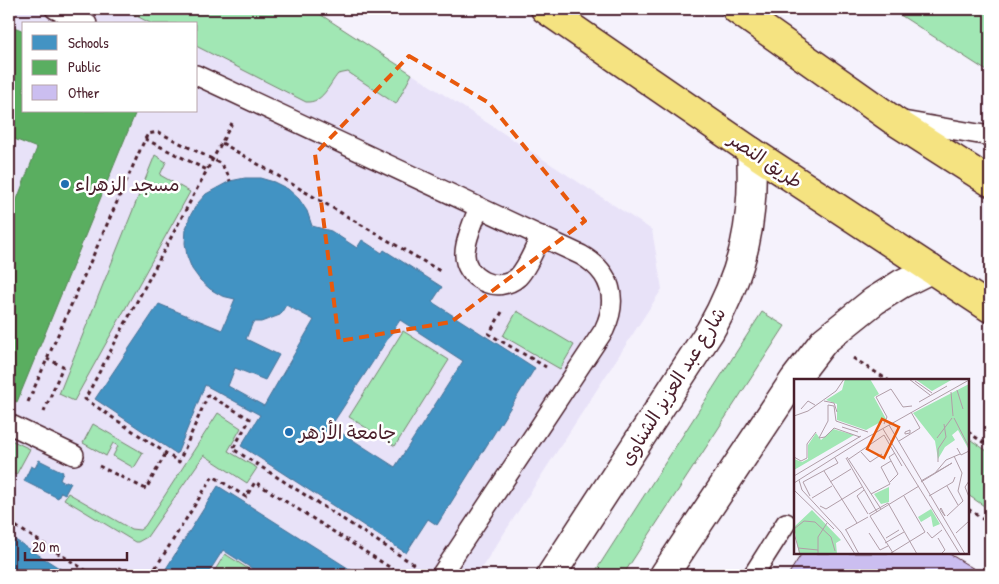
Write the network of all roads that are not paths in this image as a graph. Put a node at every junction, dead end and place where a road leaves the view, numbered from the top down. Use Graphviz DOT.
graph roads {
  1 [pos="55,9"];
  2 [pos="544,9"];
  3 [pos="736,9"];
  4 [pos="83,22"];
  5 [pos="198,76"];
  6 [pos="893,120"];
  7 [pos="990,136"];
  8 [pos="751,151"];
  9 [pos="990,182"];
  10 [pos="479,207"];
  11 [pos="541,236"];
  12 [pos="931,269"];
  13 [pos="990,308"];
  14 [pos="795,379"];
  15 [pos="794,380"];
  16 [pos="9,424"];
  17 [pos="74,455"];
  18 [pos="786,523"];
  19 [pos="441,575"];
  20 [pos="551,575"];
  21 [pos="664,575"];
  22 [pos="753,575"];
  1 -- 4 [label="lane"];
  2 -- 8 [label="highway, طريق النصر"];
  3 -- 6 [label="highway"];
  5 -- 10 [label="lane"];
  6 -- 7 [label="lane"];
  6 -- 9 [label="highway"];
  8 -- 12 [label="highway, طريق النصر"];
  8 -- 20 [label="street, شارع عبد العزيز الشناوى"];
  10 -- 11 [label="lane"];
  10 -- 11 [label="lane"];
  11 -- 19 [label="lane"];
  12 -- 13 [label="highway, طريق النصر"];
  12 -- 14 [label="street"];
  15 -- 21 [label="street"];
  16 -- 17 [label="lane"];
  18 -- 22 [label="lane"];
}
